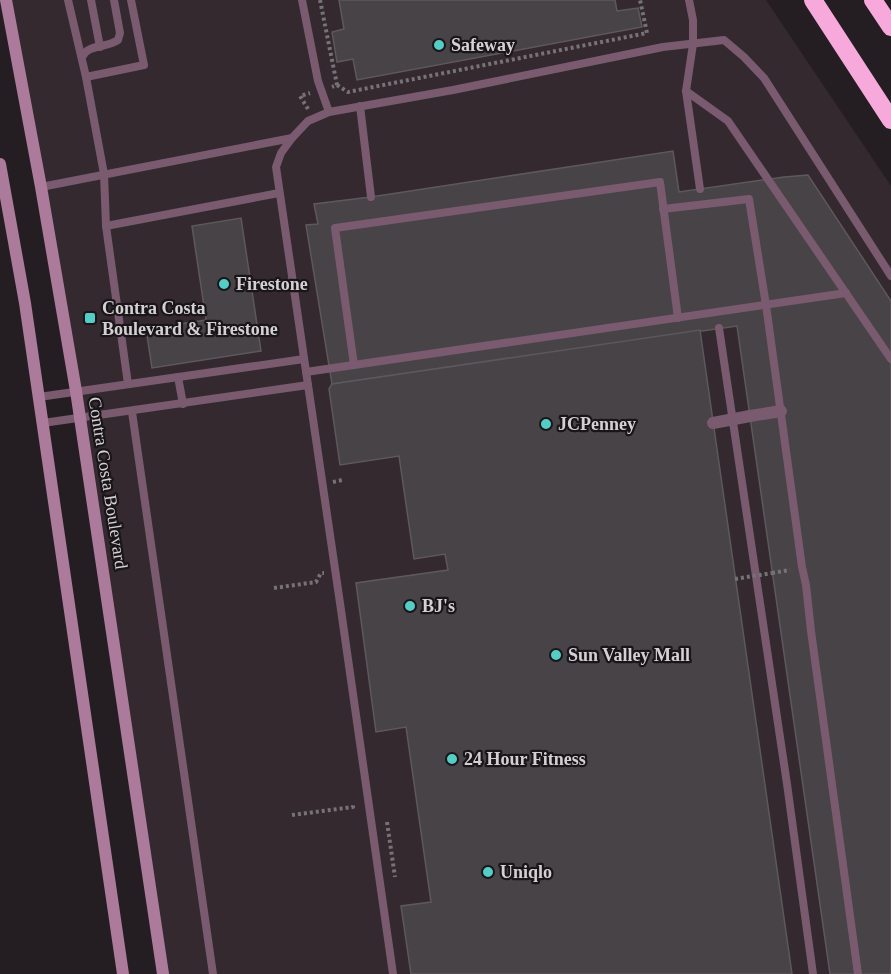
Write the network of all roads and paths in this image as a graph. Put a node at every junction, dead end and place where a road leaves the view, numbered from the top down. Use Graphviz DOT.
graph roads {
  1 [pos="6,0"];
  2 [pos="68,0"];
  3 [pos="91,0"];
  4 [pos="114,0"];
  5 [pos="131,0"];
  6 [pos="302,0"];
  7 [pos="320,0"];
  8 [pos="640,0"];
  9 [pos="689,0"];
  10 [pos="813,0"];
  11 [pos="873,0"];
  12 [pos="891,27"];
  13 [pos="693,44"];
  14 [pos="100,47"];
  15 [pos="82,57"];
  16 [pos="86,76"];
  17 [pos="337,85"];
  18 [pos="321,90"];
  19 [pos="686,91"];
  20 [pos="360,106"];
  21 [pos="329,112"];
  22 [pos="313,119"];
  23 [pos="891,120"];
  24 [pos="292,138"];
  25 [pos="0,164"];
  26 [pos="104,174"];
  27 [pos="41,187"];
  28 [pos="700,189"];
  29 [pos="279,194"];
  30 [pos="371,197"];
  31 [pos="663,209"];
  32 [pos="106,226"];
  33 [pos="891,276"];
  34 [pos="846,293"];
  35 [pos="766,305"];
  36 [pos="678,318"];
  37 [pos="718,328"];
  38 [pos="304,359"];
  39 [pos="891,359"];
  40 [pos="354,365"];
  41 [pos="306,372"];
  42 [pos="178,377"];
  43 [pos="128,384"];
  44 [pos="308,385"];
  45 [pos="76,391"];
  46 [pos="39,397"];
  47 [pos="183,404"];
  48 [pos="132,411"];
  49 [pos="781,411"];
  50 [pos="80,418"];
  51 [pos="43,423"];
  52 [pos="713,423"];
  53 [pos="338,481"];
  54 [pos="339,492"];
  55 [pos="336,572"];
  56 [pos="772,573"];
  57 [pos="735,579"];
  58 [pos="274,588"];
  59 [pos="367,791"];
  60 [pos="292,815"];
  61 [pos="123,974"];
  62 [pos="163,974"];
  63 [pos="213,974"];
  64 [pos="393,974"];
  65 [pos="813,974"];
  66 [pos="858,974"];
  1 -- 27 [label="main road, Contra Costa Boulevard"];
  2 -- 15 [label="lane"];
  3 -- 14 [label="lane"];
  4 -- 14 [label="lane"];
  5 -- 16 [label="lane"];
  6 -- 18 [label="lane"];
  7 -- 17 [label="path"];
  8 -- 17 [label="path"];
  9 -- 13 [label="lane"];
  10 -- 23 [label="highway"];
  11 -- 12 [label="highway"];
  13 -- 19 [label="lane"];
  13 -- 20 [label="lane"];
  13 -- 33 [label="lane"];
  14 -- 15 [label="lane"];
  15 -- 16 [label="lane"];
  16 -- 26 [label="lane"];
  17 -- 18 [label="path"];
  18 -- 21 [label="lane"];
  18 -- 22 [label="path"];
  19 -- 28 [label="lane"];
  19 -- 34 [label="lane"];
  20 -- 21 [label="lane"];
  20 -- 30 [label="lane"];
  21 -- 22 [label="lane"];
  22 -- 24 [label="lane"];
  24 -- 26 [label="lane"];
  24 -- 29 [label="lane"];
  25 -- 46 [label="main road"];
  26 -- 27 [label="lane"];
  26 -- 32 [label="lane"];
  27 -- 45 [label="main road, Contra Costa Boulevard"];
  29 -- 32 [label="lane"];
  29 -- 38 [label="lane"];
  31 -- 35 [label="lane"];
  31 -- 36 [label="lane"];
  31 -- 40 [label="lane"];
  32 -- 43 [label="lane"];
  34 -- 35 [label="lane"];
  34 -- 39 [label="lane"];
  35 -- 36 [label="lane"];
  35 -- 49 [label="lane"];
  36 -- 40 [label="lane"];
  37 -- 65 [label="lane"];
  38 -- 41 [label="lane"];
  38 -- 42 [label="lane"];
  40 -- 41 [label="lane"];
  41 -- 44 [label="lane"];
  42 -- 43 [label="lane"];
  42 -- 47 [label="lane"];
  43 -- 45 [label="lane"];
  44 -- 47 [label="lane"];
  44 -- 55 [label="lane"];
  45 -- 46 [label="lane"];
  45 -- 50 [label="main road, Contra Costa Boulevard"];
  46 -- 51 [label="main road"];
  47 -- 48 [label="lane"];
  48 -- 50 [label="lane"];
  48 -- 63 [label="lane"];
  49 -- 52 [label="street, bridge"];
  49 -- 66 [label="lane"];
  50 -- 51 [label="lane"];
  50 -- 62 [label="main road, Contra Costa Boulevard"];
  51 -- 61 [label="main road"];
  53 -- 54 [label="path"];
  55 -- 58 [label="path"];
  55 -- 59 [label="lane"];
  56 -- 57 [label="path, bridge"];
  59 -- 60 [label="path"];
  59 -- 64 [label="lane"];
}
